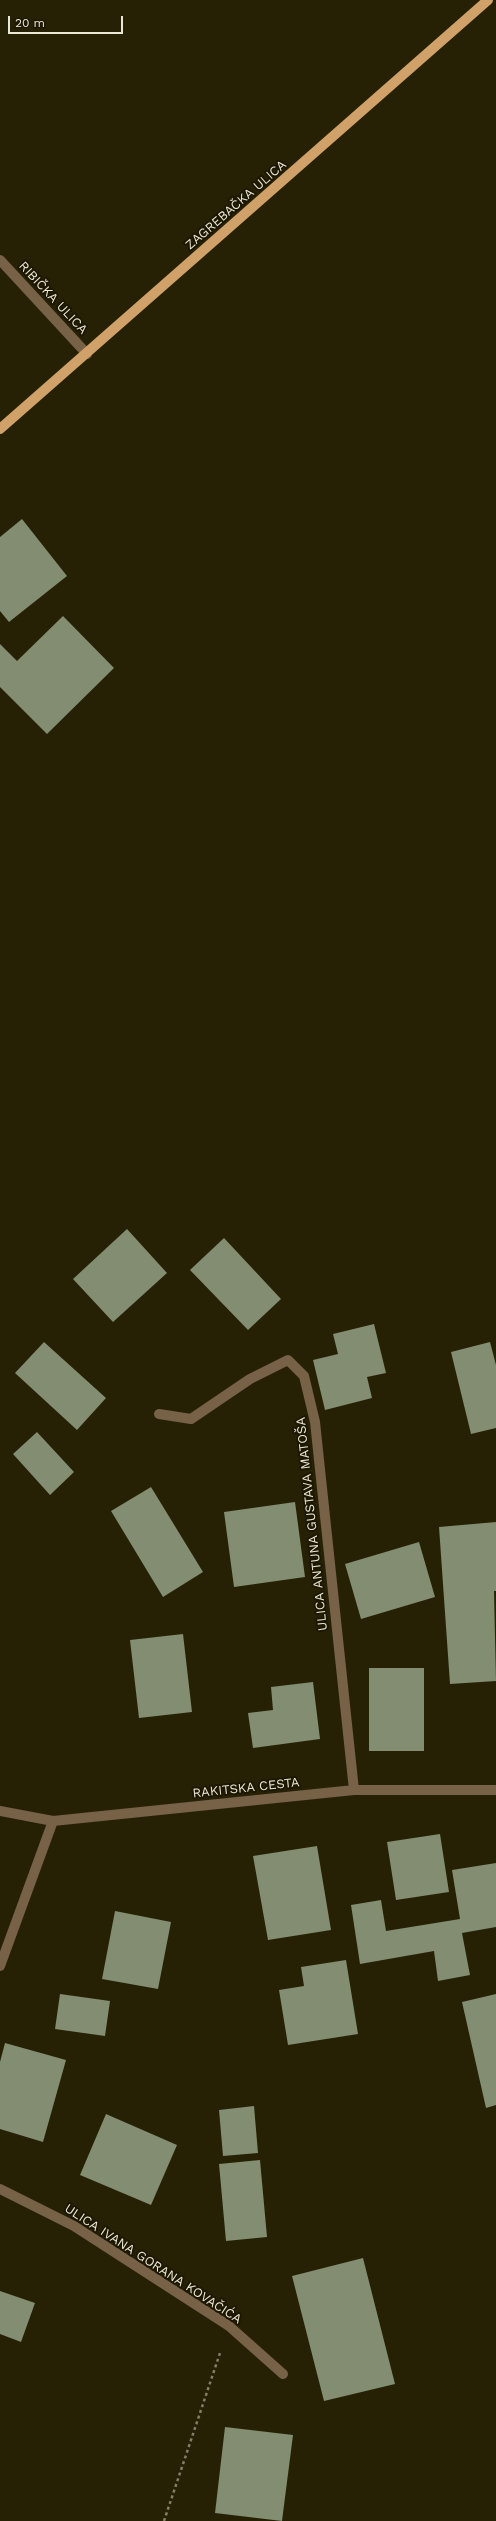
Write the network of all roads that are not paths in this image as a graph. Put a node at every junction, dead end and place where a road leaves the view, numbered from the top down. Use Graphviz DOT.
graph roads {
  1 [pos="488,0"];
  2 [pos="0,260"];
  3 [pos="87,354"];
  4 [pos="0,429"];
  5 [pos="159,1414"];
  6 [pos="354,1790"];
  7 [pos="496,1790"];
  8 [pos="0,1811"];
  9 [pos="54,1821"];
  10 [pos="0,1966"];
  11 [pos="0,2189"];
  12 [pos="283,2374"];
  1 -- 3 [label="main road, ZAGREBAČKA ULICA"];
  2 -- 3 [label="street, RIBIČKA ULICA"];
  3 -- 4 [label="main road, ZAGREBAČKA ULICA"];
  5 -- 6 [label="street, ULICA ANTUNA GUSTAVA MATOŠA"];
  6 -- 7 [label="street, RAKITSKA CESTA"];
  6 -- 9 [label="street, RAKITSKA CESTA"];
  8 -- 9 [label="street, RAKITSKA CESTA"];
  9 -- 10 [label="street"];
  11 -- 12 [label="street, ULICA IVANA GORANA KOVAČIĆA"];
}
